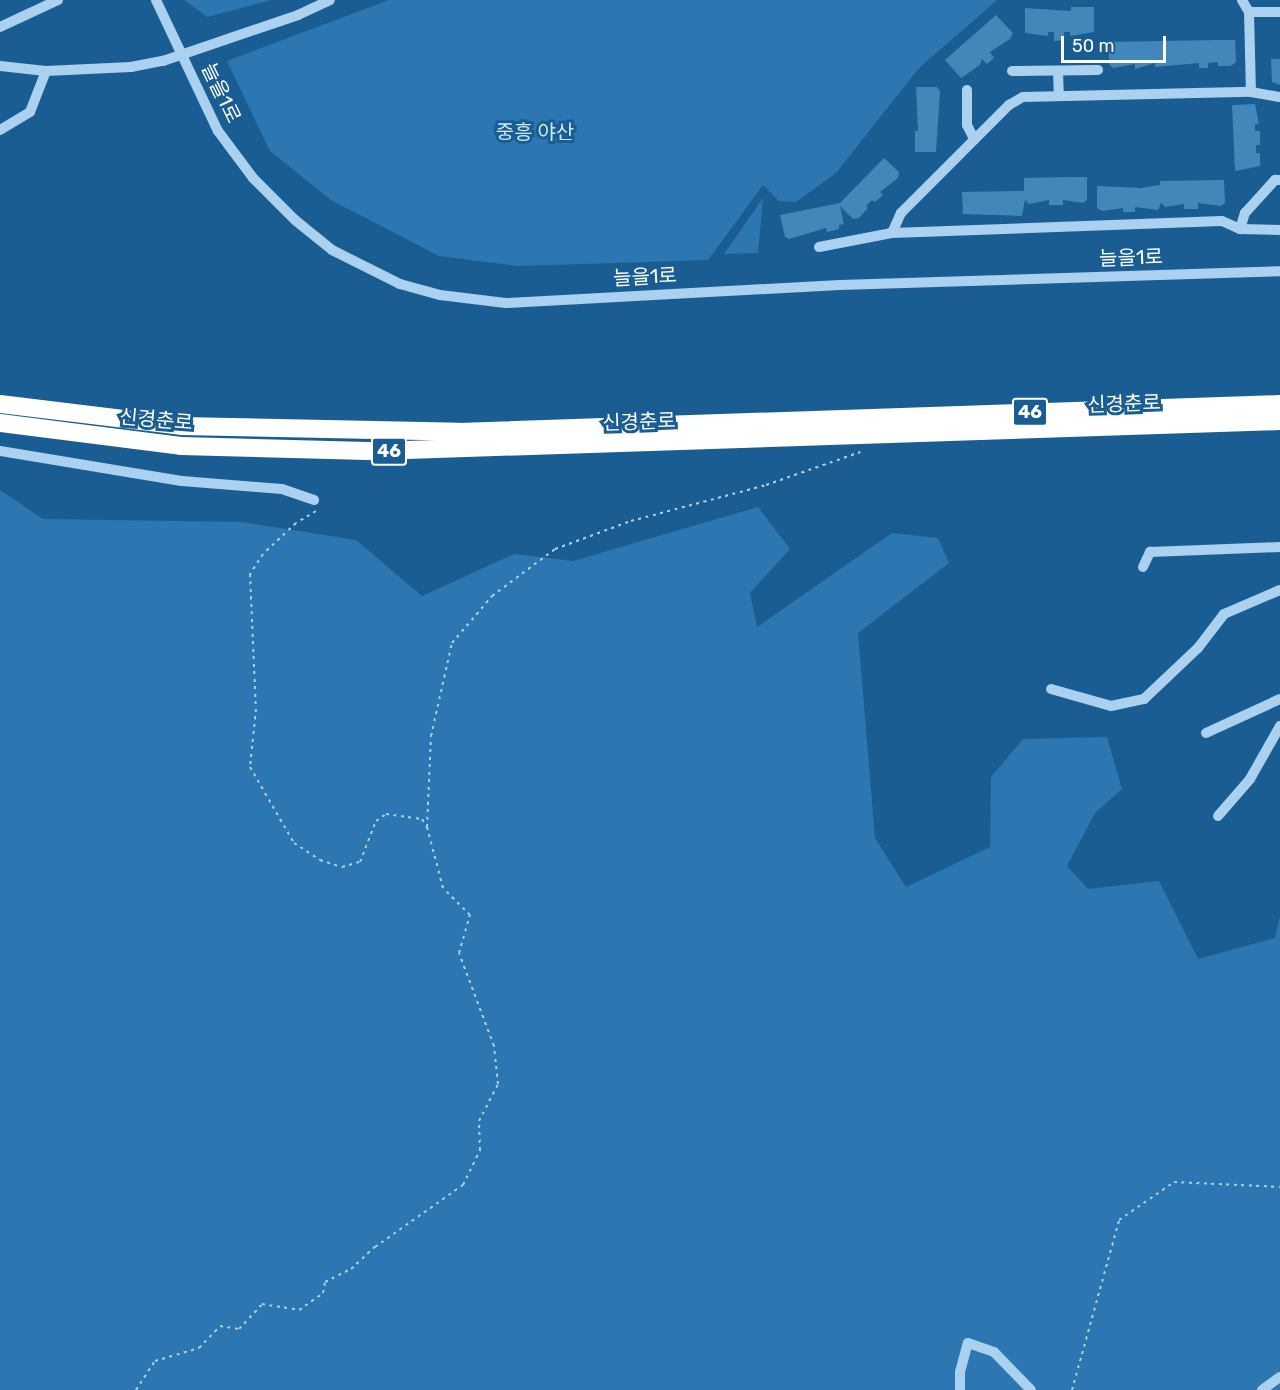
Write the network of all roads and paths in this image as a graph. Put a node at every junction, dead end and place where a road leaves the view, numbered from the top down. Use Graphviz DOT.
graph roads {
  1 [pos="58,0"];
  2 [pos="156,0"];
  3 [pos="330,0"];
  4 [pos="1242,0"];
  5 [pos="1249,12"];
  6 [pos="1280,12"];
  7 [pos="0,27"];
  8 [pos="182,54"];
  9 [pos="0,66"];
  10 [pos="1098,70"];
  11 [pos="46,71"];
  12 [pos="1012,71"];
  13 [pos="1058,71"];
  14 [pos="967,90"];
  15 [pos="1251,92"];
  16 [pos="1059,96"];
  17 [pos="1280,97"];
  18 [pos="0,130"];
  19 [pos="974,140"];
  20 [pos="1280,180"];
  21 [pos="1240,229"];
  22 [pos="1280,230"];
  23 [pos="892,233"];
  24 [pos="819,247"];
  25 [pos="1280,271"];
  26 [pos="0,404"];
  27 [pos="1280,404"];
  28 [pos="1280,421"];
  29 [pos="0,423"];
  30 [pos="779,431"];
  31 [pos="0,451"];
  32 [pos="818,467"];
  33 [pos="314,500"];
  34 [pos="1280,547"];
  35 [pos="1143,567"];
  36 [pos="1280,590"];
  37 [pos="1051,689"];
  38 [pos="1280,699"];
  39 [pos="1280,726"];
  40 [pos="1206,733"];
  41 [pos="1218,816"];
  42 [pos="427,827"];
  43 [pos="1280,1187"];
  44 [pos="1280,1377"];
  45 [pos="136,1390"];
  46 [pos="960,1390"];
  47 [pos="1032,1390"];
  48 [pos="1072,1390"];
  49 [pos="1262,1390"];
  1 -- 7 [label="street"];
  2 -- 8 [label="street, 늘을1로"];
  3 -- 8 [label="street"];
  4 -- 5 [label="street"];
  5 -- 6 [label="street"];
  5 -- 15 [label="street"];
  8 -- 11 [label="street"];
  8 -- 25 [label="street, 늘을1로"];
  9 -- 11 [label="street"];
  10 -- 13 [label="street"];
  11 -- 18 [label="street"];
  12 -- 13 [label="street"];
  13 -- 16 [label="street"];
  14 -- 19 [label="street"];
  15 -- 16 [label="street"];
  15 -- 17 [label="street"];
  16 -- 19 [label="street"];
  19 -- 23 [label="street"];
  20 -- 21 [label="street"];
  21 -- 22 [label="street"];
  21 -- 23 [label="street"];
  23 -- 24 [label="street"];
  26 -- 30 [label="highway, 신경춘로 / 46"];
  27 -- 30 [label="highway, 신경춘로 / 46"];
  28 -- 30 [label="highway, 신경춘로 / 46"];
  29 -- 30 [label="highway, 신경춘로 / 46"];
  31 -- 33 [label="street"];
  32 -- 42 [label="path"];
  33 -- 42 [label="path"];
  34 -- 35 [label="street"];
  36 -- 37 [label="street"];
  38 -- 40 [label="street"];
  39 -- 41 [label="street"];
  42 -- 45 [label="path"];
  43 -- 48 [label="path"];
  44 -- 49 [label="street"];
  46 -- 47 [label="street"];
}
